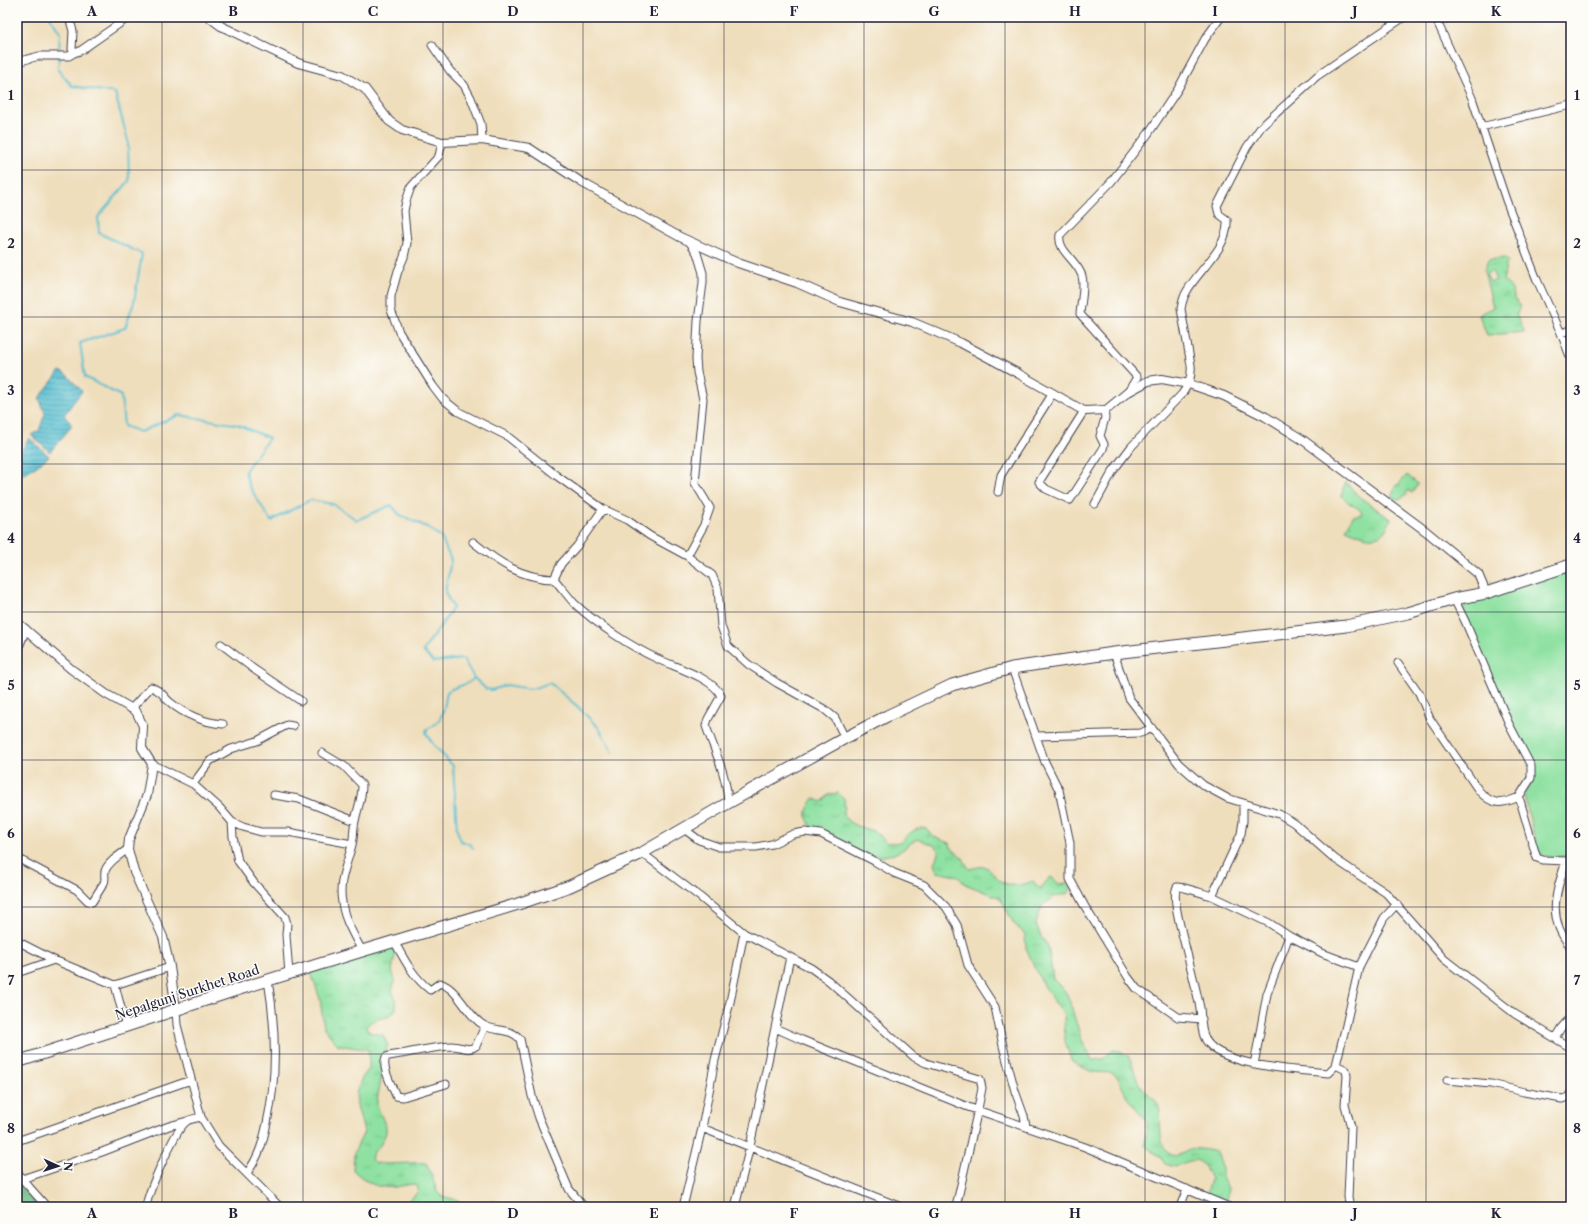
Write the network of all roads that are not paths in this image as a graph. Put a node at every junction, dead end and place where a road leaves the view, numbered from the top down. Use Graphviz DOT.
graph roads {
  1 [pos="69,17"];
  2 [pos="129,17"];
  3 [pos="209,17"];
  4 [pos="1220,17"];
  5 [pos="1404,17"];
  6 [pos="1450,17"];
  7 [pos="1437,19"];
  8 [pos="432,45"];
  9 [pos="74,53"];
  10 [pos="17,62"];
  11 [pos="1571,105"];
  12 [pos="1481,128"];
  13 [pos="482,140"];
  14 [pos="442,142"];
  15 [pos="689,241"];
  16 [pos="1571,330"];
  17 [pos="1561,332"];
  18 [pos="1571,360"];
  19 [pos="1189,384"];
  20 [pos="1128,392"];
  21 [pos="1053,393"];
  22 [pos="1104,410"];
  23 [pos="1084,411"];
  24 [pos="998,492"];
  25 [pos="1095,504"];
  26 [pos="603,509"];
  27 [pos="473,542"];
  28 [pos="687,556"];
  29 [pos="1571,565"];
  30 [pos="554,579"];
  31 [pos="1486,593"];
  32 [pos="1454,600"];
  33 [pos="17,622"];
  34 [pos="26,629"];
  35 [pos="221,644"];
  36 [pos="17,652"];
  37 [pos="1114,653"];
  38 [pos="1398,663"];
  39 [pos="1012,668"];
  40 [pos="301,701"];
  41 [pos="131,709"];
  42 [pos="223,724"];
  43 [pos="293,726"];
  44 [pos="1152,728"];
  45 [pos="1037,736"];
  46 [pos="845,738"];
  47 [pos="322,753"];
  48 [pos="152,764"];
  49 [pos="193,784"];
  50 [pos="274,796"];
  51 [pos="1519,797"];
  52 [pos="728,802"];
  53 [pos="1243,804"];
  54 [pos="355,821"];
  55 [pos="232,822"];
  56 [pos="684,829"];
  57 [pos="352,844"];
  58 [pos="128,849"];
  59 [pos="642,853"];
  60 [pos="17,858"];
  61 [pos="1568,860"];
  62 [pos="1212,896"];
  63 [pos="1397,904"];
  64 [pos="744,934"];
  65 [pos="1289,936"];
  66 [pos="17,941"];
  67 [pos="391,942"];
  68 [pos="1571,947"];
  69 [pos="364,950"];
  70 [pos="790,957"];
  71 [pos="54,960"];
  72 [pos="170,967"];
  73 [pos="1359,967"];
  74 [pos="17,973"];
  75 [pos="289,974"];
  76 [pos="268,980"];
  77 [pos="115,985"];
  78 [pos="176,1010"];
  79 [pos="1571,1017"];
  80 [pos="1202,1019"];
  81 [pos="485,1026"];
  82 [pos="126,1027"];
  83 [pos="775,1028"];
  84 [pos="1555,1038"];
  85 [pos="1571,1048"];
  86 [pos="17,1062"];
  87 [pos="1254,1064"];
  88 [pos="1336,1065"];
  89 [pos="192,1080"];
  90 [pos="1447,1080"];
  91 [pos="446,1084"];
  92 [pos="1571,1093"];
  93 [pos="978,1110"];
  94 [pos="201,1117"];
  95 [pos="187,1121"];
  96 [pos="1026,1126"];
  97 [pos="702,1128"];
  98 [pos="17,1141"];
  99 [pos="750,1146"];
  100 [pos="17,1171"];
  101 [pos="247,1173"];
  102 [pos="22,1179"];
  103 [pos="1187,1189"];
  104 [pos="47,1207"];
  105 [pos="146,1207"];
  106 [pos="280,1207"];
  107 [pos="584,1207"];
  108 [pos="684,1207"];
  109 [pos="735,1207"];
  110 [pos="901,1207"];
  111 [pos="956,1207"];
  112 [pos="1180,1207"];
  113 [pos="1228,1207"];
  114 [pos="1350,1207"];
  1 -- 9 [label="street"];
  2 -- 9 [label="street"];
  3 -- 14 [label="street"];
  4 -- 20 [label="street"];
  5 -- 19 [label="street"];
  6 -- 7 [label="street"];
  7 -- 12 [label="street"];
  8 -- 13 [label="street"];
  9 -- 10 [label="street"];
  11 -- 12 [label="street"];
  12 -- 17 [label="street"];
  13 -- 14 [label="street"];
  13 -- 15 [label="street"];
  14 -- 26 [label="street"];
  15 -- 21 [label="street"];
  15 -- 28 [label="street"];
  16 -- 17 [label="street"];
  17 -- 18 [label="street"];
  19 -- 20 [label="street"];
  19 -- 25 [label="street"];
  19 -- 31 [label="street"];
  20 -- 22 [label="street"];
  21 -- 23 [label="street"];
  21 -- 24 [label="street"];
  22 -- 23 [label="street"];
  22 -- 23 [label="street"];
  26 -- 28 [label="street"];
  26 -- 30 [label="street"];
  27 -- 30 [label="street"];
  28 -- 46 [label="street"];
  29 -- 31 [label="main road, Nepalgunj Surkhet Road"];
  30 -- 52 [label="street"];
  31 -- 32 [label="main road, Nepalgunj Surkhet Road"];
  32 -- 37 [label="main road, Nepalgunj Surkhet Road"];
  32 -- 51 [label="street"];
  33 -- 34 [label="street"];
  34 -- 36 [label="street"];
  34 -- 41 [label="street"];
  35 -- 40 [label="street"];
  37 -- 39 [label="main road, Nepalgunj Surkhet Road"];
  37 -- 44 [label="street"];
  38 -- 51 [label="street"];
  39 -- 45 [label="street"];
  39 -- 46 [label="main road, Nepalgunj Surkhet Road"];
  41 -- 42 [label="street"];
  41 -- 48 [label="street"];
  43 -- 49 [label="street"];
  44 -- 45 [label="street"];
  44 -- 53 [label="street"];
  45 -- 80 [label="street"];
  46 -- 52 [label="main road, Nepalgunj Surkhet Road"];
  47 -- 54 [label="street"];
  48 -- 49 [label="street"];
  48 -- 58 [label="street"];
  49 -- 55 [label="street"];
  50 -- 54 [label="street"];
  51 -- 61 [label="street"];
  52 -- 56 [label="main road, Nepalgunj Surkhet Road"];
  53 -- 62 [label="street"];
  53 -- 63 [label="street"];
  54 -- 57 [label="street"];
  55 -- 57 [label="street"];
  55 -- 75 [label="street"];
  56 -- 59 [label="main road, Nepalgunj Surkhet Road"];
  56 -- 96 [label="street"];
  57 -- 69 [label="street"];
  58 -- 60 [label="street"];
  58 -- 72 [label="street"];
  59 -- 64 [label="street"];
  59 -- 67 [label="main road, Nepalgunj Surkhet Road"];
  61 -- 68 [label="street"];
  62 -- 65 [label="street"];
  62 -- 80 [label="street"];
  63 -- 73 [label="street"];
  63 -- 84 [label="street"];
  64 -- 70 [label="street"];
  64 -- 97 [label="street"];
  65 -- 73 [label="street"];
  65 -- 87 [label="street"];
  66 -- 71 [label="street"];
  67 -- 69 [label="main road, Nepalgunj Surkhet Road"];
  67 -- 81 [label="street"];
  69 -- 75 [label="main road, Nepalgunj Surkhet Road"];
  70 -- 83 [label="street"];
  70 -- 93 [label="street"];
  71 -- 74 [label="street"];
  71 -- 77 [label="street"];
  72 -- 77 [label="street"];
  72 -- 78 [label="street"];
  73 -- 88 [label="street"];
  75 -- 76 [label="main road, Nepalgunj Surkhet Road"];
  76 -- 78 [label="main road, Nepalgunj Surkhet Road"];
  76 -- 101 [label="street"];
  77 -- 82 [label="street"];
  78 -- 82 [label="main road, Nepalgunj Surkhet Road"];
  78 -- 89 [label="street"];
  79 -- 84 [label="street"];
  80 -- 87 [label="street"];
  81 -- 91 [label="street"];
  81 -- 107 [label="street"];
  82 -- 86 [label="main road, Nepalgunj Surkhet Road"];
  83 -- 93 [label="street"];
  83 -- 99 [label="street"];
  84 -- 85 [label="street"];
  87 -- 88 [label="street"];
  88 -- 114 [label="street"];
  89 -- 94 [label="street"];
  89 -- 98 [label="street"];
  90 -- 92 [label="street"];
  93 -- 96 [label="street"];
  93 -- 111 [label="street"];
  94 -- 95 [label="street"];
  94 -- 101 [label="street"];
  95 -- 102 [label="street"];
  95 -- 105 [label="street"];
  96 -- 103 [label="street"];
  97 -- 99 [label="street"];
  97 -- 108 [label="street"];
  99 -- 109 [label="street"];
  99 -- 110 [label="street"];
  100 -- 102 [label="street"];
  101 -- 106 [label="street"];
  102 -- 104 [label="street"];
  103 -- 112 [label="street"];
  103 -- 113 [label="street"];
}
